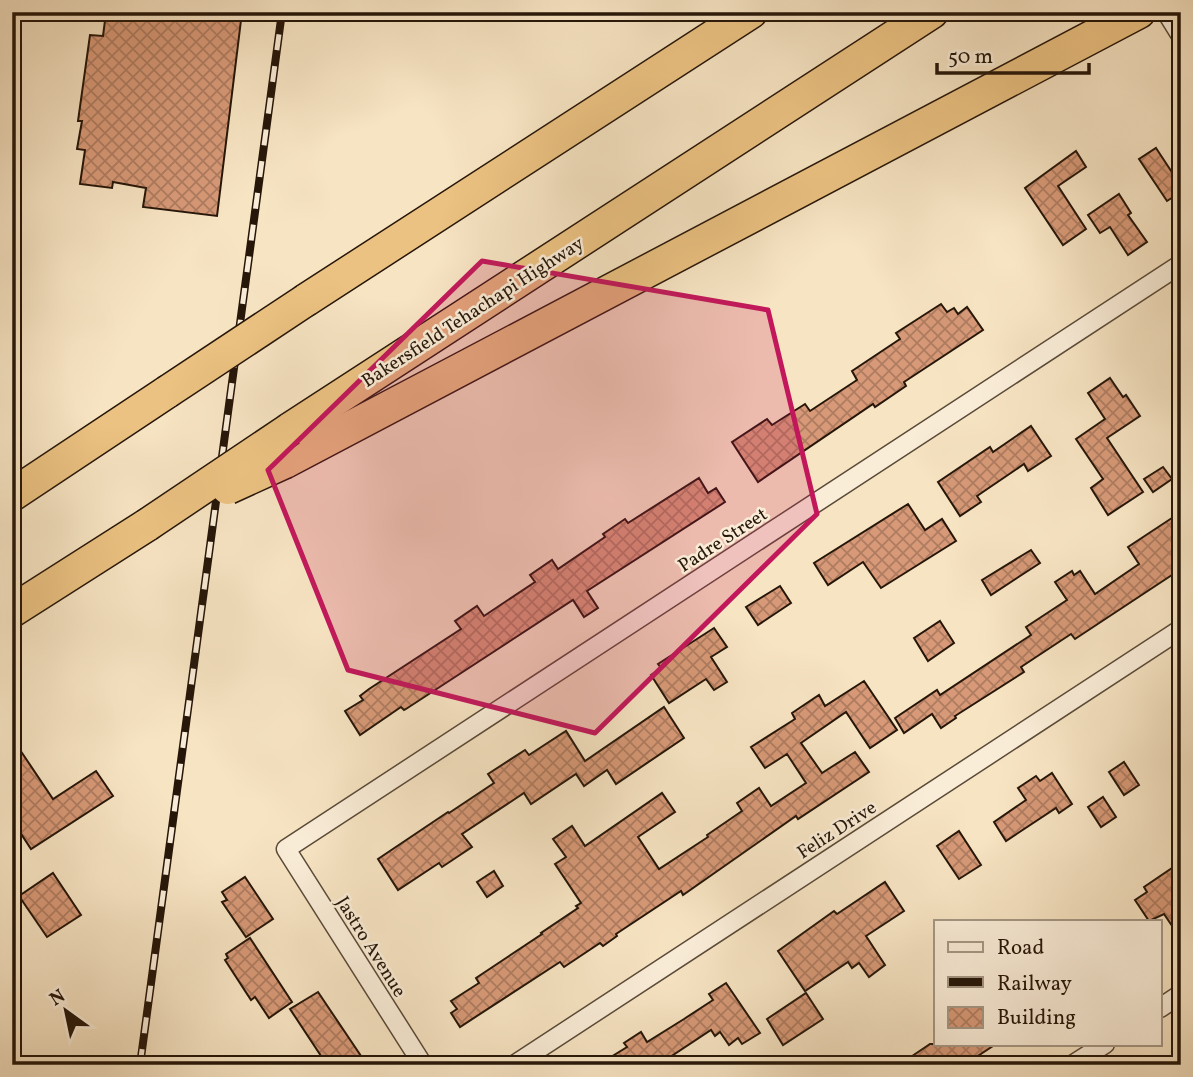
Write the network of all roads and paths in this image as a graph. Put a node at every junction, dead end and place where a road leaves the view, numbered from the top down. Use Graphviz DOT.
graph roads {
  1 [pos="751,12"];
  2 [pos="932,12"];
  3 [pos="1139,12"];
  4 [pos="1168,12"];
  5 [pos="1181,33"];
  6 [pos="1181,264"];
  7 [pos="12,495"];
  8 [pos="147,524"];
  9 [pos="12,611"];
  10 [pos="1181,629"];
  11 [pos="286,849"];
  12 [pos="1181,994"];
  13 [pos="1162,1007"];
  14 [pos="1102,1046"];
  15 [pos="423,1065"];
  16 [pos="514,1065"];
  17 [pos="1072,1065"];
  1 -- 7 [label="highway, bridge"];
  2 -- 8 [label="highway, Bakersfield Tehachapi Highway, bridge"];
  3 -- 8 [label="highway, bridge"];
  4 -- 5 [label="street"];
  6 -- 11 [label="street, Padre Street"];
  8 -- 9 [label="highway, Bakersfield Tehachapi Highway"];
  10 -- 16 [label="street, Feliz Drive"];
  11 -- 15 [label="street, Jastro Avenue"];
  12 -- 13 [label="street"];
  14 -- 17 [label="street"];
}
